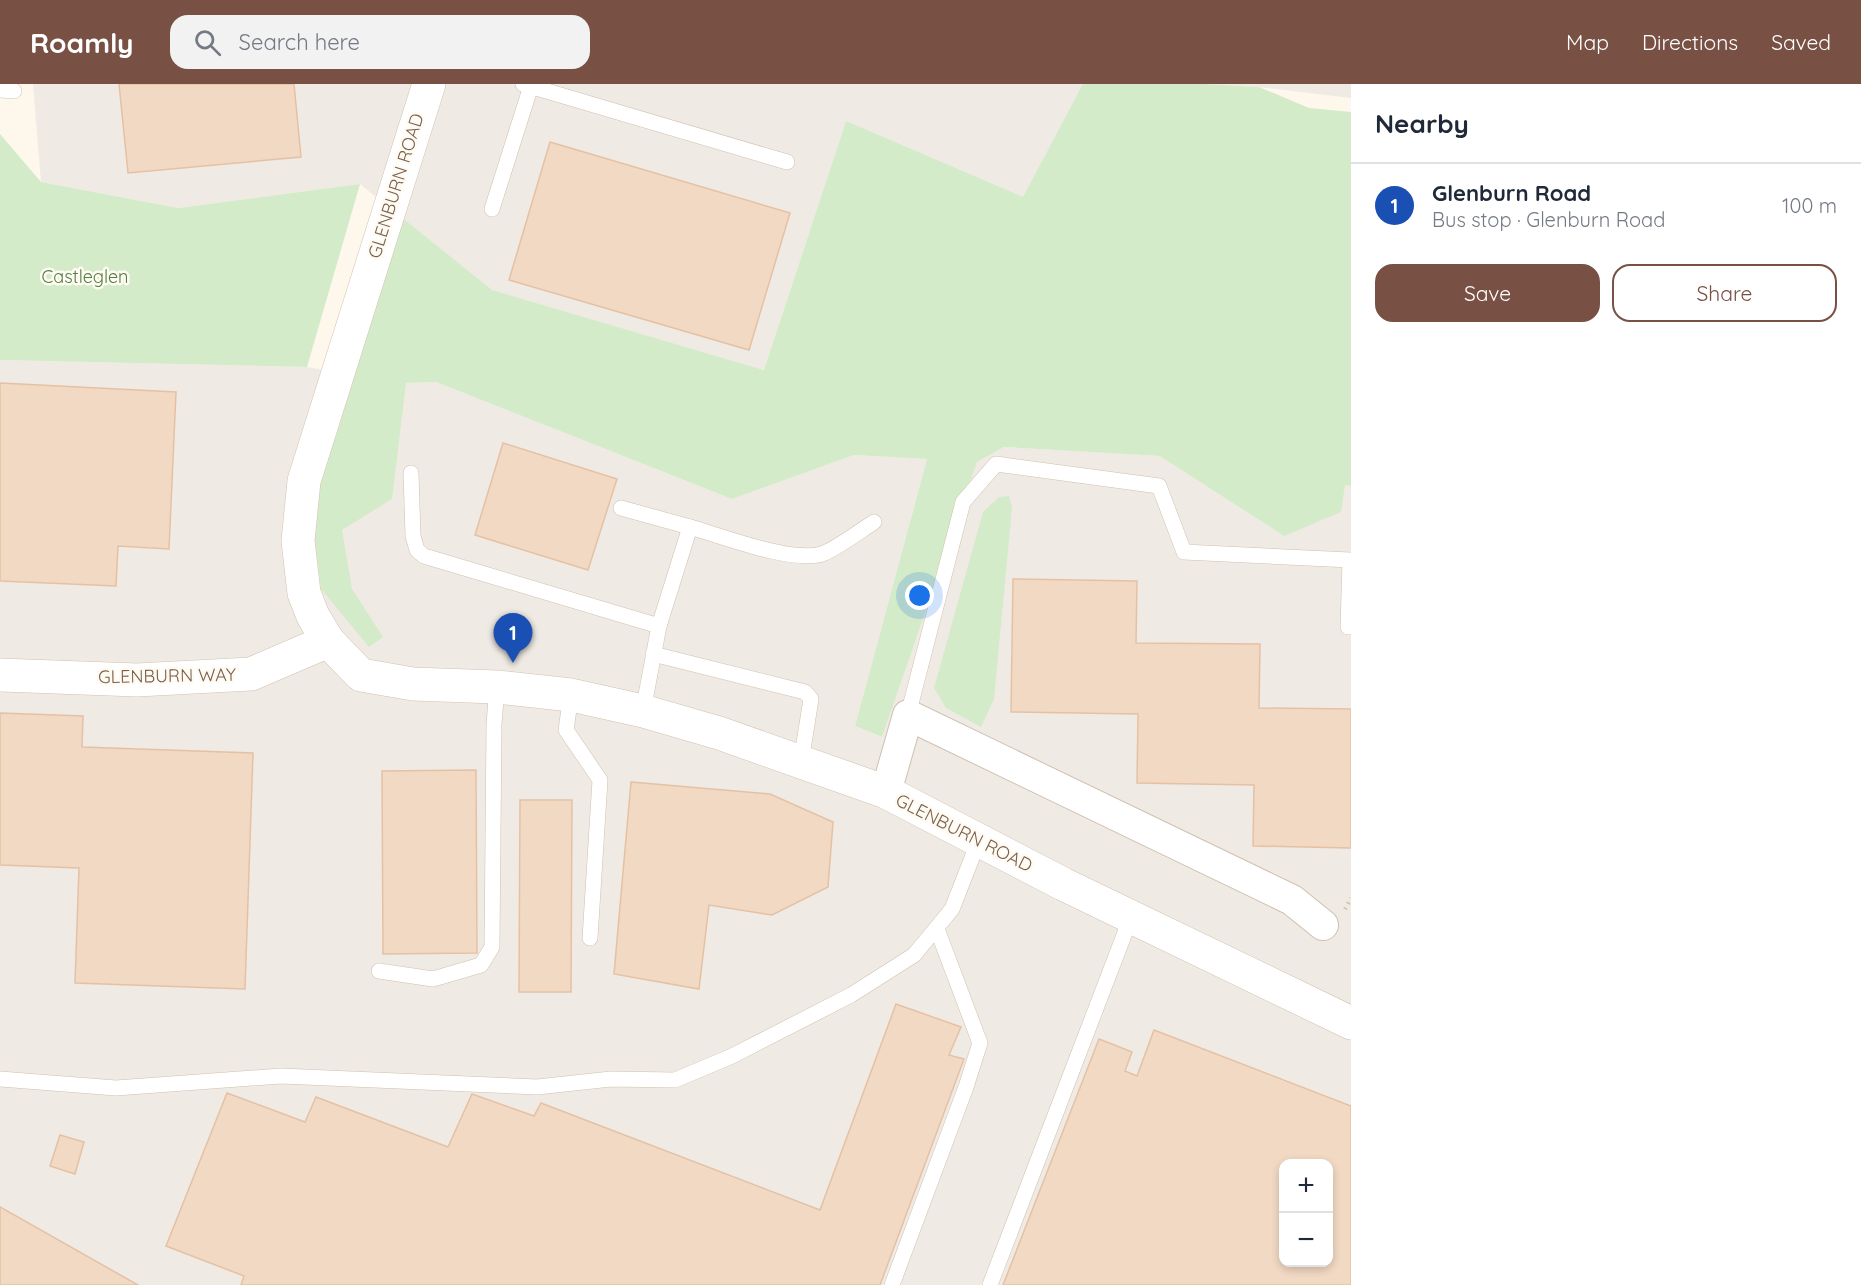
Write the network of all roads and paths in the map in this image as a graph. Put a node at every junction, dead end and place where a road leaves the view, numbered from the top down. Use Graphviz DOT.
graph roads {
  1 [pos="429,84"];
  2 [pos="527,85"];
  3 [pos="787,162"];
  4 [pos="492,209"];
  5 [pos="411,473"];
  6 [pos="621,508"];
  7 [pos="874,522"];
  8 [pos="690,527"];
  9 [pos="659,626"];
  10 [pos="1348,627"];
  11 [pos="328,641"];
  12 [pos="653,654"];
  13 [pos="0,675"];
  14 [pos="497,687"];
  15 [pos="571,695"];
  16 [pos="643,711"];
  17 [pos="908,715"];
  18 [pos="801,762"];
  19 [pos="886,792"];
  20 [pos="979,840"];
  21 [pos="1131,917"];
  22 [pos="1323,926"];
  23 [pos="937,929"];
  24 [pos="590,938"];
  25 [pos="380,971"];
  26 [pos="1351,1023"];
  27 [pos="0,1079"];
  28 [pos="892,1285"];
  29 [pos="990,1285"];
  1 -- 11 [label="street, GLENBURN ROAD"];
  2 -- 3 [label="lane"];
  2 -- 4 [label="lane"];
  5 -- 9 [label="lane"];
  6 -- 8 [label="lane"];
  7 -- 8 [label="lane"];
  8 -- 9 [label="lane"];
  9 -- 12 [label="lane"];
  10 -- 17 [label="lane"];
  11 -- 13 [label="street, GLENBURN WAY"];
  11 -- 14 [label="street, GLENBURN ROAD"];
  12 -- 16 [label="lane"];
  12 -- 18 [label="lane"];
  14 -- 15 [label="street, GLENBURN ROAD"];
  14 -- 25 [label="lane"];
  15 -- 16 [label="street, GLENBURN ROAD"];
  15 -- 24 [label="lane"];
  16 -- 18 [label="street, GLENBURN ROAD"];
  17 -- 19 [label="street"];
  17 -- 22 [label="street"];
  18 -- 19 [label="street, GLENBURN ROAD"];
  19 -- 20 [label="street, GLENBURN ROAD"];
  20 -- 21 [label="street, GLENBURN ROAD"];
  20 -- 23 [label="lane"];
  21 -- 26 [label="street, GLENBURN ROAD"];
  21 -- 29 [label="lane"];
  23 -- 27 [label="lane"];
  23 -- 28 [label="lane"];
}
